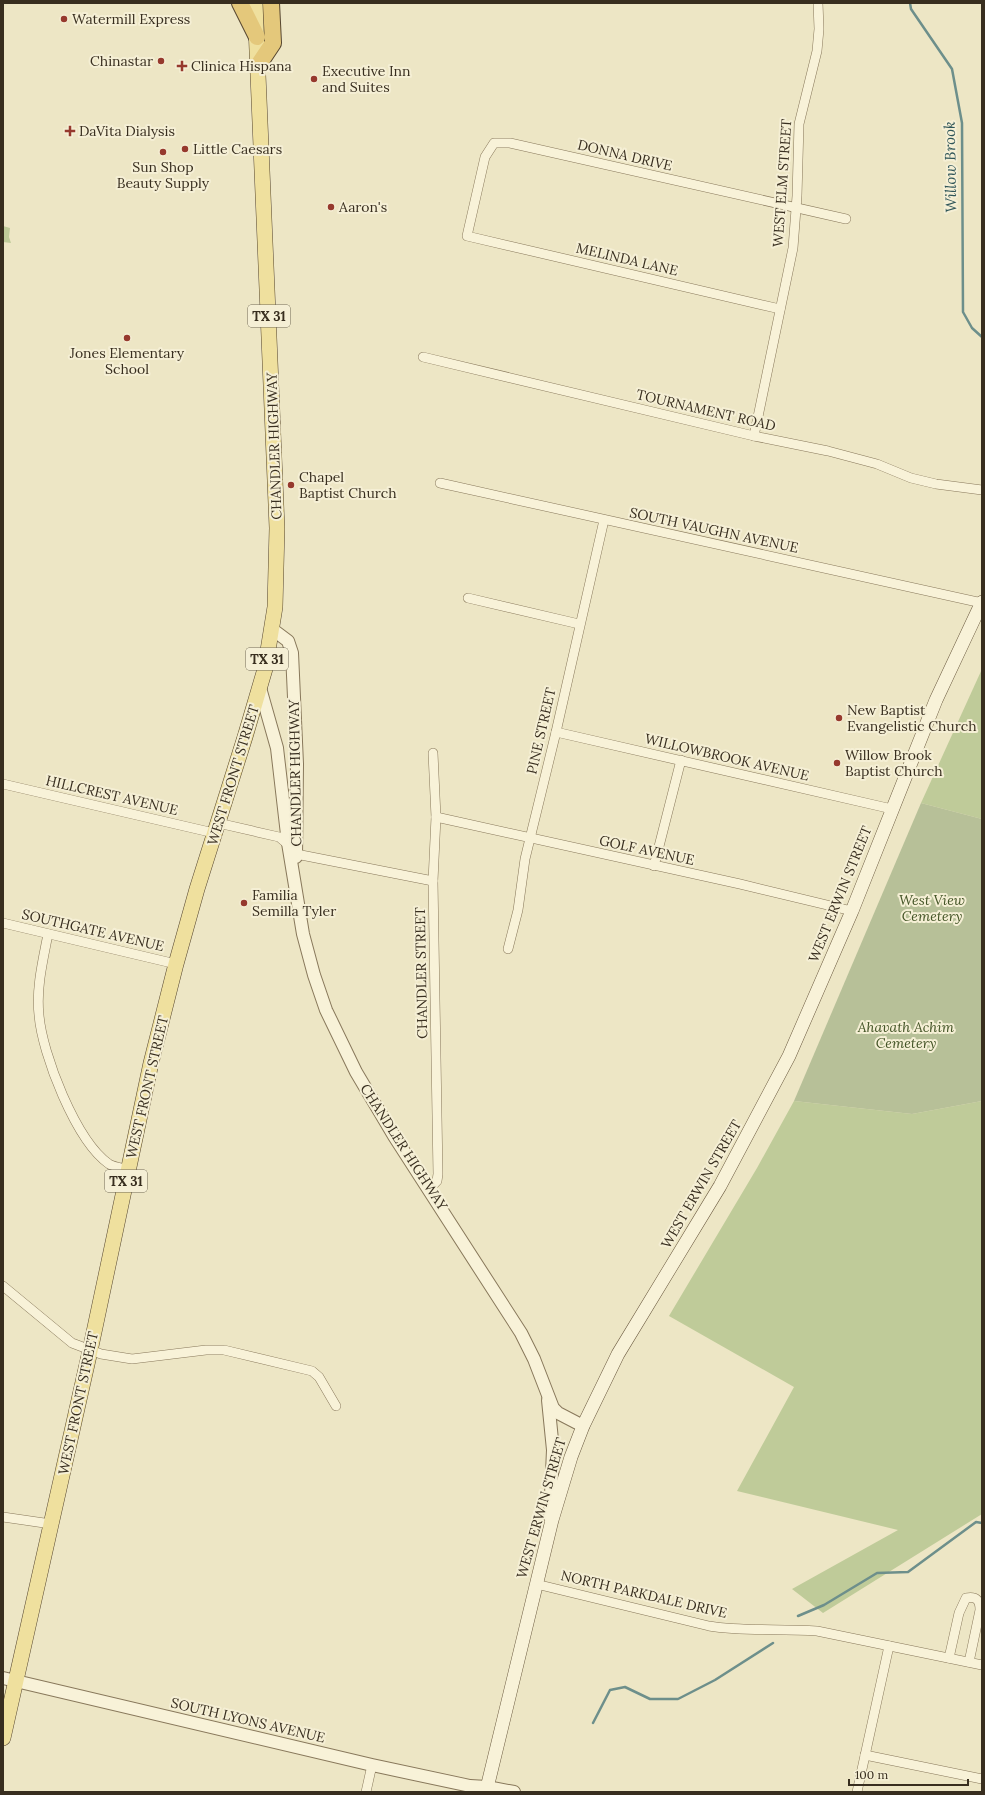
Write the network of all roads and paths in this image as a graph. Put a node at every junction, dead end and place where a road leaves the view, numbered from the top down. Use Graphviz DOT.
graph roads {
  1 [pos="240,3"];
  2 [pos="255,3"];
  3 [pos="271,3"];
  4 [pos="818,3"];
  5 [pos="257,37"];
  6 [pos="259,64"];
  7 [pos="796,209"];
  8 [pos="846,219"];
  9 [pos="467,236"];
  10 [pos="780,309"];
  11 [pos="423,357"];
  12 [pos="754,436"];
  13 [pos="440,482"];
  14 [pos="982,490"];
  15 [pos="604,520"];
  16 [pos="468,598"];
  17 [pos="982,602"];
  18 [pos="579,624"];
  19 [pos="272,629"];
  20 [pos="260,688"];
  21 [pos="556,732"];
  22 [pos="433,753"];
  23 [pos="681,760"];
  24 [pos="3,784"];
  25 [pos="892,809"];
  26 [pos="436,817"];
  27 [pos="216,828"];
  28 [pos="529,839"];
  29 [pos="291,850"];
  30 [pos="654,866"];
  31 [pos="433,881"];
  32 [pos="852,911"];
  33 [pos="3,923"];
  34 [pos="48,934"];
  35 [pos="508,949"];
  36 [pos="176,964"];
  37 [pos="129,1170"];
  38 [pos="429,1189"];
  39 [pos="3,1286"];
  40 [pos="90,1351"];
  41 [pos="548,1399"];
  42 [pos="336,1406"];
  43 [pos="583,1426"];
  44 [pos="3,1516"];
  45 [pos="51,1524"];
  46 [pos="549,1532"];
  47 [pos="536,1584"];
  48 [pos="889,1646"];
  49 [pos="949,1658"];
  50 [pos="969,1662"];
  51 [pos="982,1665"];
  52 [pos="10,1679"];
  53 [pos="3,1738"];
  54 [pos="865,1755"];
  55 [pos="372,1765"];
  56 [pos="982,1779"];
  57 [pos="486,1789"];
  58 [pos="366,1792"];
  59 [pos="514,1792"];
  60 [pos="858,1792"];
  1 -- 5 [label="highway"];
  2 -- 5 [label="main road, CHANDLER HIGHWAY / TX 31"];
  3 -- 6 [label="highway"];
  4 -- 7 [label="street, WEST ELM STREET"];
  5 -- 6 [label="main road, CHANDLER HIGHWAY / TX 31"];
  6 -- 19 [label="main road, CHANDLER HIGHWAY / TX 31"];
  7 -- 8 [label="street, DONNA DRIVE"];
  7 -- 9 [label="street, DONNA DRIVE"];
  7 -- 10 [label="street, WEST ELM STREET"];
  9 -- 10 [label="street, MELINDA LANE"];
  10 -- 12 [label="street, WEST ELM STREET"];
  11 -- 12 [label="street, TOURNAMENT ROAD"];
  12 -- 14 [label="street, TOURNAMENT ROAD"];
  13 -- 15 [label="street, SOUTH VAUGHN AVENUE"];
  15 -- 17 [label="street, SOUTH VAUGHN AVENUE"];
  15 -- 18 [label="street, PINE STREET"];
  16 -- 18 [label="street"];
  17 -- 25 [label="main road, WEST ERWIN STREET"];
  18 -- 21 [label="street, PINE STREET"];
  19 -- 20 [label="main road, WEST FRONT STREET / TX 31"];
  19 -- 29 [label="street, CHANDLER HIGHWAY"];
  20 -- 27 [label="main road, WEST FRONT STREET / TX 31"];
  20 -- 29 [label="street, CHANDLER HIGHWAY"];
  21 -- 23 [label="street, WILLOWBROOK AVENUE"];
  21 -- 28 [label="street, PINE STREET"];
  22 -- 26 [label="street, CHANDLER STREET"];
  23 -- 25 [label="street, WILLOWBROOK AVENUE"];
  23 -- 30 [label="street"];
  24 -- 27 [label="street, HILLCREST AVENUE"];
  25 -- 32 [label="main road, WEST ERWIN STREET"];
  26 -- 28 [label="street, GOLF AVENUE"];
  26 -- 31 [label="street, CHANDLER STREET"];
  27 -- 29 [label="street, HILLCREST AVENUE"];
  27 -- 36 [label="main road, WEST FRONT STREET / TX 31"];
  28 -- 30 [label="street, GOLF AVENUE"];
  28 -- 35 [label="street, PINE STREET"];
  29 -- 31 [label="street, HILLCREST AVENUE"];
  29 -- 38 [label="street, CHANDLER HIGHWAY"];
  30 -- 32 [label="street, GOLF AVENUE"];
  31 -- 38 [label="street, CHANDLER STREET"];
  32 -- 43 [label="main road, WEST ERWIN STREET"];
  33 -- 34 [label="street, SOUTHGATE AVENUE"];
  34 -- 36 [label="street, SOUTHGATE AVENUE"];
  34 -- 37 [label="street"];
  36 -- 37 [label="main road, WEST FRONT STREET / TX 31"];
  37 -- 40 [label="main road, WEST FRONT STREET / TX 31"];
  38 -- 41 [label="street, CHANDLER HIGHWAY"];
  39 -- 40 [label="street"];
  40 -- 42 [label="street"];
  40 -- 45 [label="main road, WEST FRONT STREET / TX 31"];
  41 -- 43 [label="street, CHANDLER HIGHWAY"];
  41 -- 46 [label="street, CHANDLER HIGHWAY"];
  43 -- 46 [label="main road, WEST ERWIN STREET"];
  44 -- 45 [label="street"];
  45 -- 52 [label="main road, WEST FRONT STREET / TX 31"];
  46 -- 47 [label="main road, WEST ERWIN STREET"];
  47 -- 48 [label="street, NORTH PARKDALE DRIVE"];
  47 -- 57 [label="main road, WEST ERWIN STREET"];
  48 -- 49 [label="street, NORTH PARKDALE DRIVE"];
  48 -- 54 [label="street"];
  49 -- 50 [label="street, NORTH PARKDALE DRIVE"];
  49 -- 50 [label="street"];
  50 -- 51 [label="street, NORTH PARKDALE DRIVE"];
  52 -- 53 [label="main road, WEST FRONT STREET / TX 31"];
  52 -- 55 [label="street, SOUTH LYONS AVENUE"];
  54 -- 56 [label="street"];
  54 -- 60 [label="street"];
  55 -- 57 [label="street, SOUTH LYONS AVENUE"];
  55 -- 58 [label="street"];
  57 -- 59 [label="street, SOUTH LYONS AVENUE"];
}
